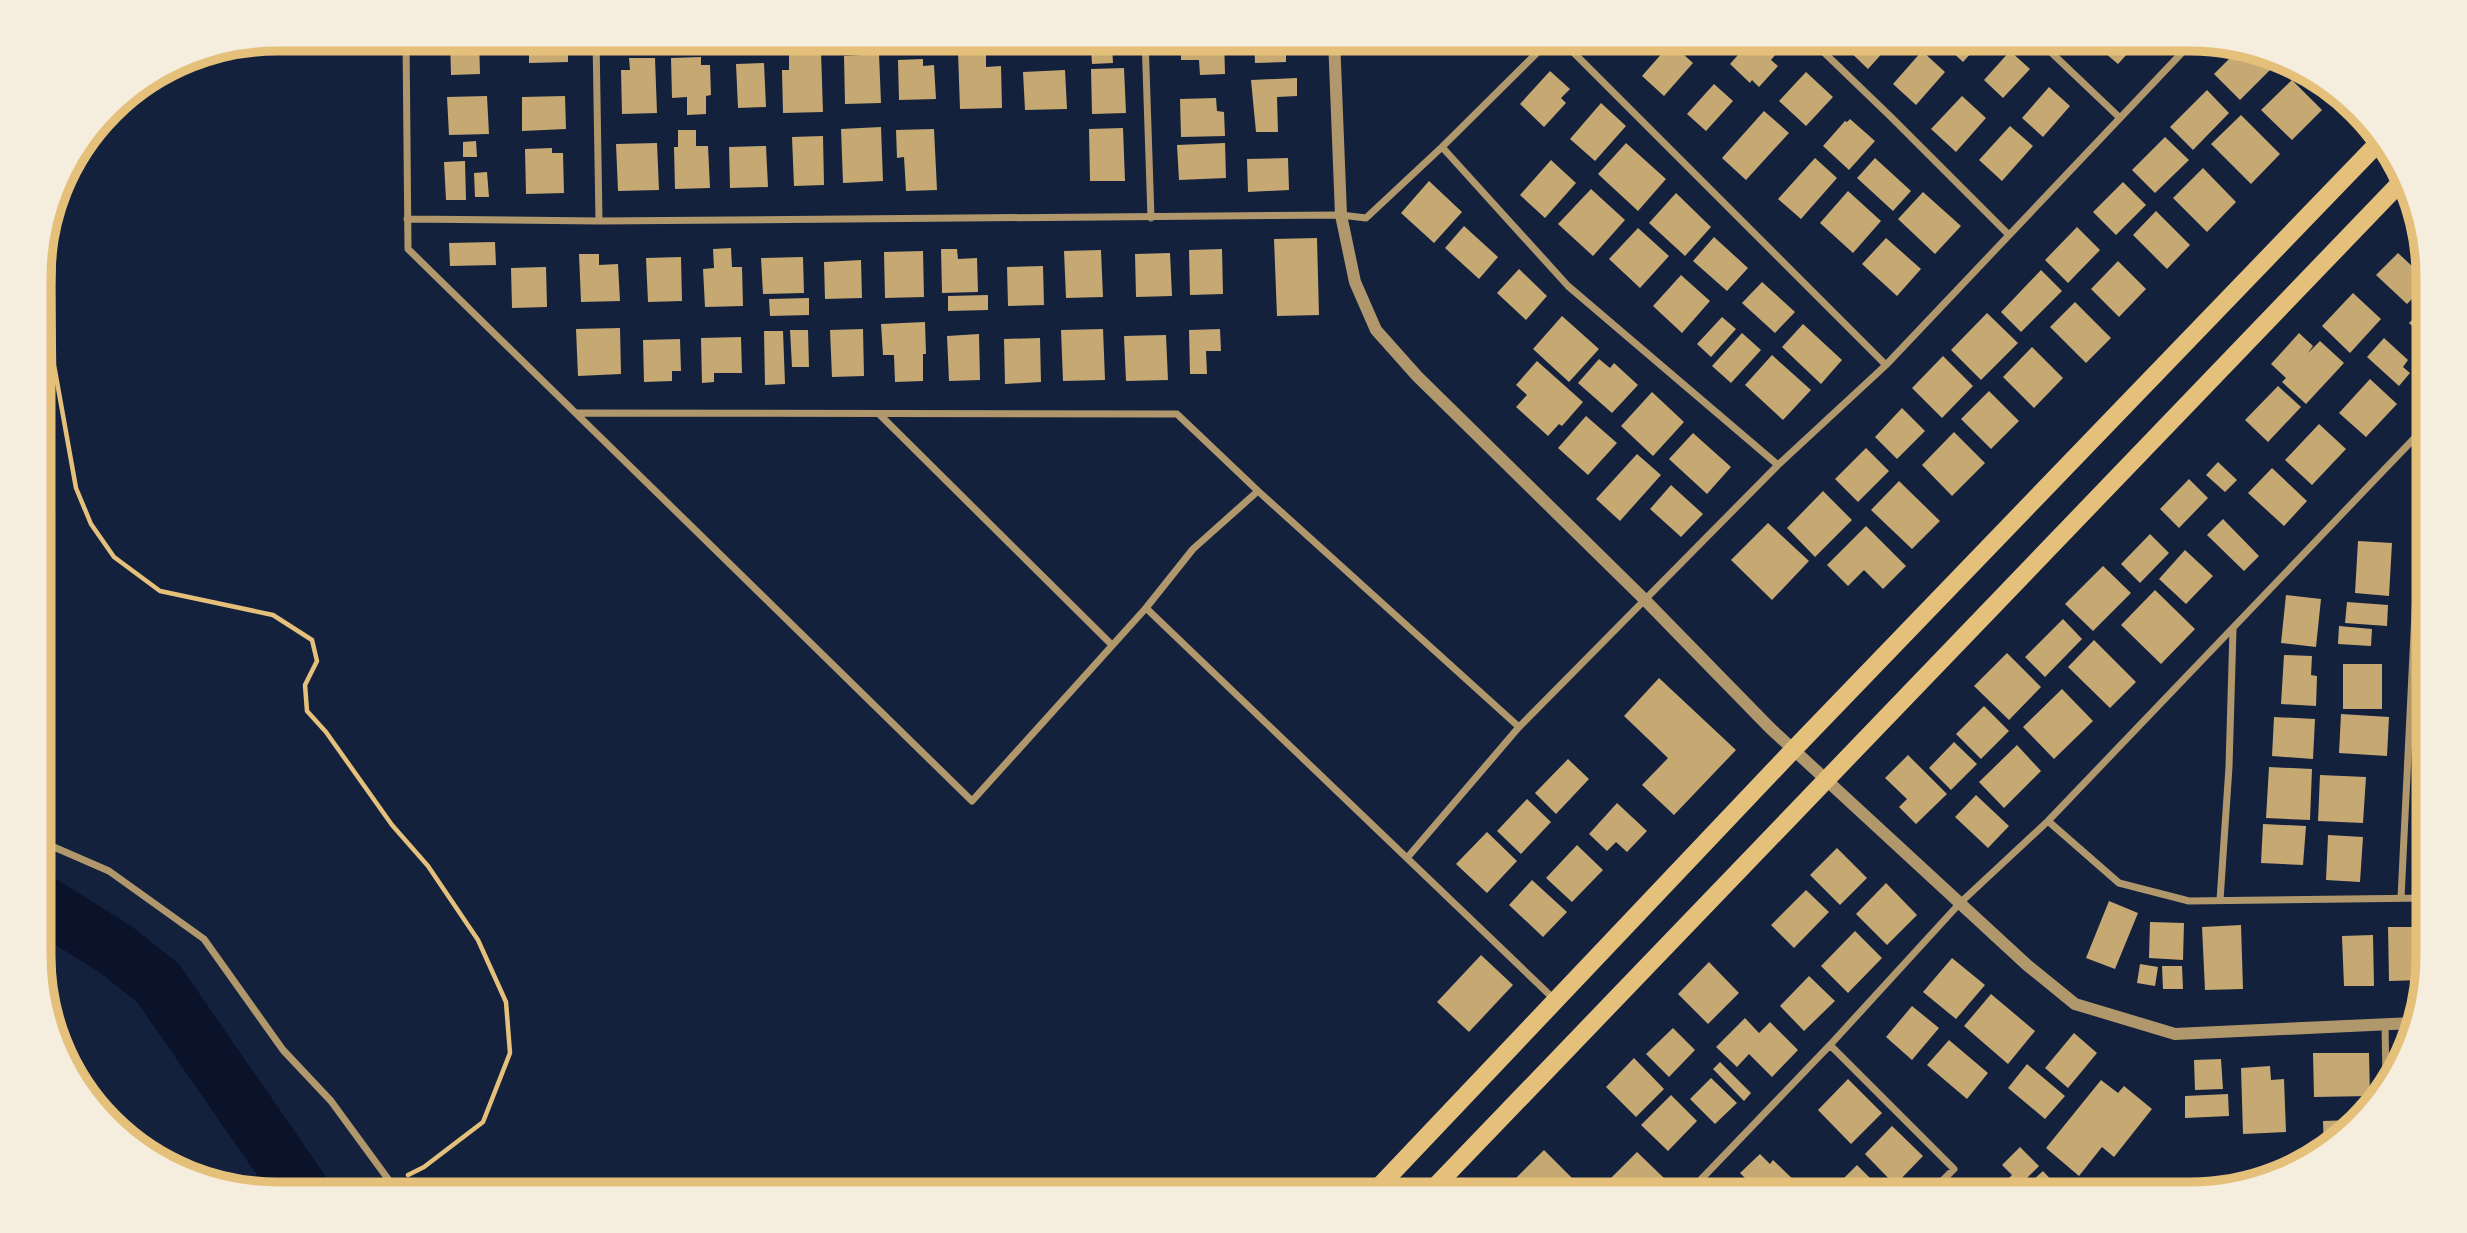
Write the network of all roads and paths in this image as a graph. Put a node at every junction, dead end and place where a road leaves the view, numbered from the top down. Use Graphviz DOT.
graph roads {
  1 [pos="406,51"];
  2 [pos="596,51"];
  3 [pos="1145,51"];
  4 [pos="1335,51"];
  5 [pos="1539,51"];
  6 [pos="1572,51"];
  7 [pos="1822,51"];
  8 [pos="2050,51"];
  9 [pos="2184,51"];
  10 [pos="2120,118"];
  11 [pos="1442,147"];
  12 [pos="2374,147"];
  13 [pos="2397,186"];
  14 [pos="1341,215"];
  15 [pos="1151,218"];
  16 [pos="407,219"];
  17 [pos="599,221"];
  18 [pos="2008,234"];
  19 [pos="54,242"];
  20 [pos="1886,365"];
  21 [pos="577,413"];
  22 [pos="879,414"];
  23 [pos="2416,437"];
  24 [pos="1777,465"];
  25 [pos="1258,491"];
  26 [pos="1645,600"];
  27 [pos="1146,608"];
  28 [pos="2416,615"];
  29 [pos="2233,628"];
  30 [pos="1112,646"];
  31 [pos="1518,727"];
  32 [pos="1793,750"];
  33 [pos="1826,780"];
  34 [pos="2048,821"];
  35 [pos="51,846"];
  36 [pos="1407,858"];
  37 [pos="2401,898"];
  38 [pos="2416,898"];
  39 [pos="2220,900"];
  40 [pos="1960,903"];
  41 [pos="1555,1001"];
  42 [pos="2385,1023"];
  43 [pos="2406,1023"];
  44 [pos="1830,1045"];
  45 [pos="2386,1069"];
  46 [pos="401,1178"];
  47 [pos="390,1182"];
  48 [pos="1383,1182"];
  49 [pos="1440,1182"];
  50 [pos="1699,1182"];
  51 [pos="1941,1182"];
  1 -- 16 [label="street"];
  2 -- 17 [label="street"];
  3 -- 15 [label="street"];
  4 -- 14 [label="street"];
  5 -- 11 [label="street"];
  6 -- 20 [label="street"];
  7 -- 18 [label="street"];
  8 -- 10 [label="street"];
  9 -- 10 [label="street"];
  10 -- 18 [label="street"];
  11 -- 14 [label="street"];
  11 -- 24 [label="street"];
  12 -- 32 [label="main road"];
  13 -- 33 [label="main road"];
  14 -- 15 [label="street"];
  14 -- 26 [label="street"];
  15 -- 17 [label="street"];
  16 -- 17 [label="street"];
  16 -- 21 [label="street"];
  18 -- 20 [label="street"];
  19 -- 46 [label="path"];
  20 -- 24 [label="street"];
  21 -- 22 [label="street"];
  21 -- 30 [label="street"];
  22 -- 25 [label="street"];
  22 -- 30 [label="street"];
  23 -- 29 [label="street"];
  24 -- 26 [label="street"];
  25 -- 27 [label="street"];
  25 -- 31 [label="street"];
  26 -- 31 [label="street"];
  26 -- 32 [label="street"];
  27 -- 30 [label="street"];
  27 -- 36 [label="street"];
  28 -- 37 [label="street"];
  29 -- 34 [label="street"];
  29 -- 39 [label="street"];
  31 -- 36 [label="street"];
  32 -- 33 [label="street"];
  32 -- 41 [label="main road"];
  33 -- 40 [label="street"];
  33 -- 49 [label="main road"];
  34 -- 39 [label="street"];
  34 -- 40 [label="street"];
  35 -- 47 [label="street"];
  36 -- 41 [label="street"];
  37 -- 38 [label="street"];
  37 -- 39 [label="street"];
  40 -- 42 [label="street"];
  40 -- 44 [label="street"];
  41 -- 48 [label="main road"];
  42 -- 43 [label="street"];
  42 -- 45 [label="street"];
  44 -- 50 [label="street"];
  44 -- 51 [label="street"];
}
